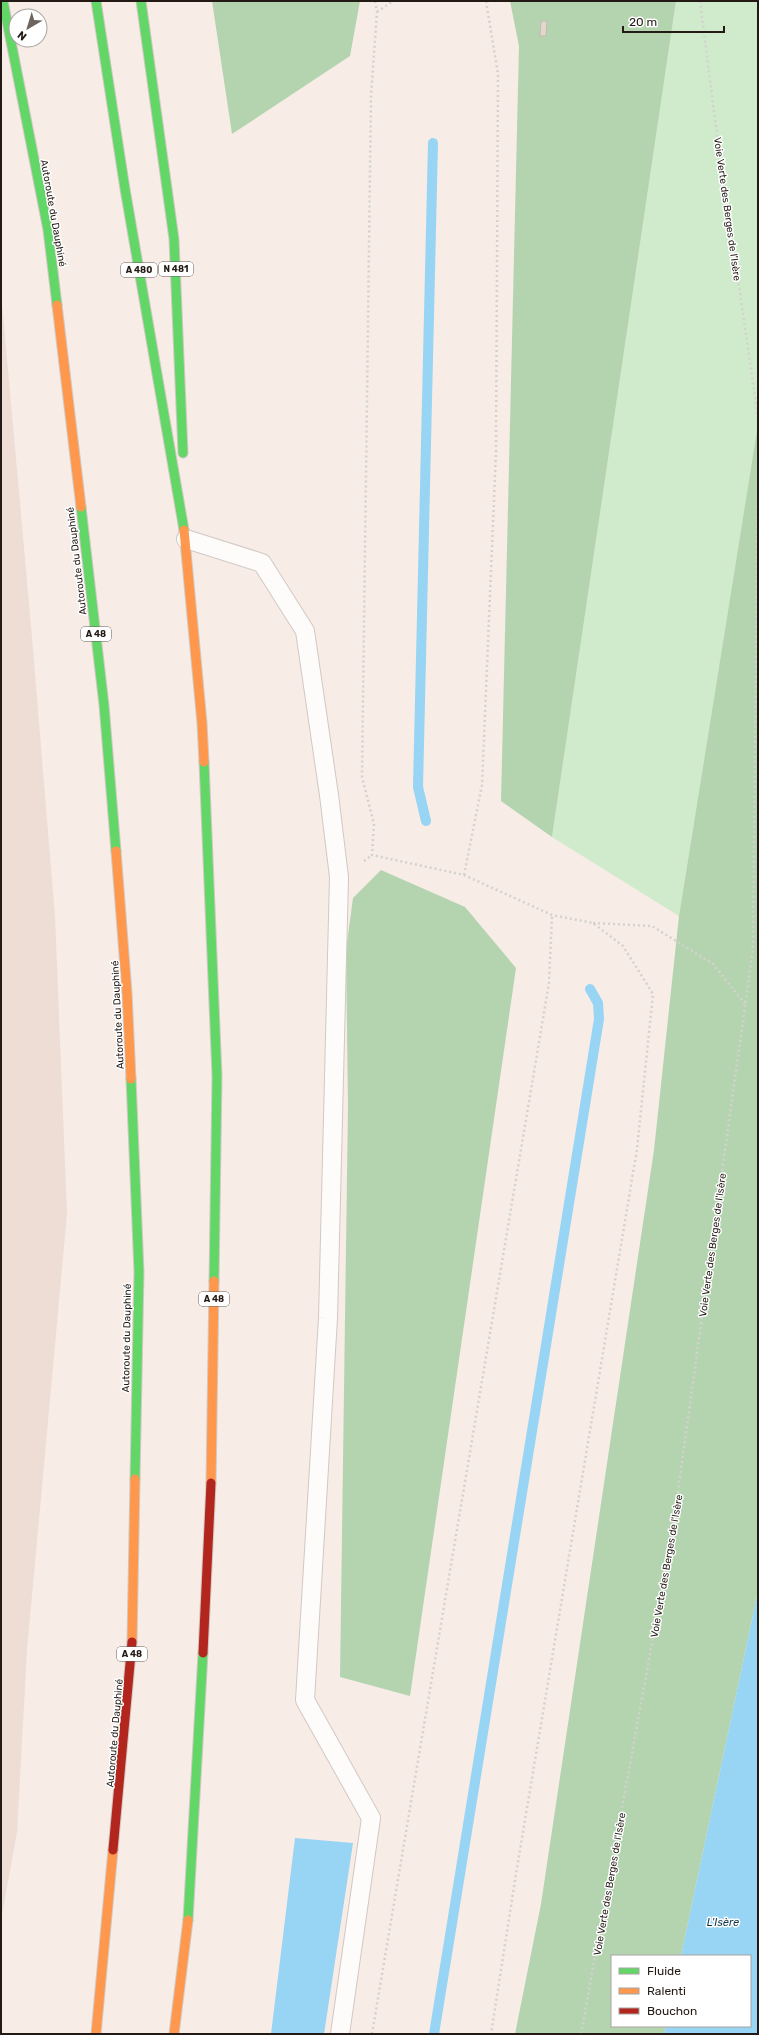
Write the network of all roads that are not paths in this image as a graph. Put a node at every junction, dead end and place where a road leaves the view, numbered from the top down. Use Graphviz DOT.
graph roads {
  1 [pos="3,1"];
  2 [pos="96,1"];
  3 [pos="141,1"];
  4 [pos="183,460"];
  5 [pos="184,476"];
  6 [pos="186,539"];
  7 [pos="96,2034"];
  8 [pos="174,2034"];
  9 [pos="340,2034"];
  1 -- 7 [label="highway, Autoroute du Dauphiné / A 48"];
  2 -- 6 [label="highway, A 480"];
  3 -- 4 [label="highway, N 481"];
  5 -- 6 [label="highway"];
  6 -- 8 [label="highway, A 48"];
  6 -- 9 [label="lane"];
}
